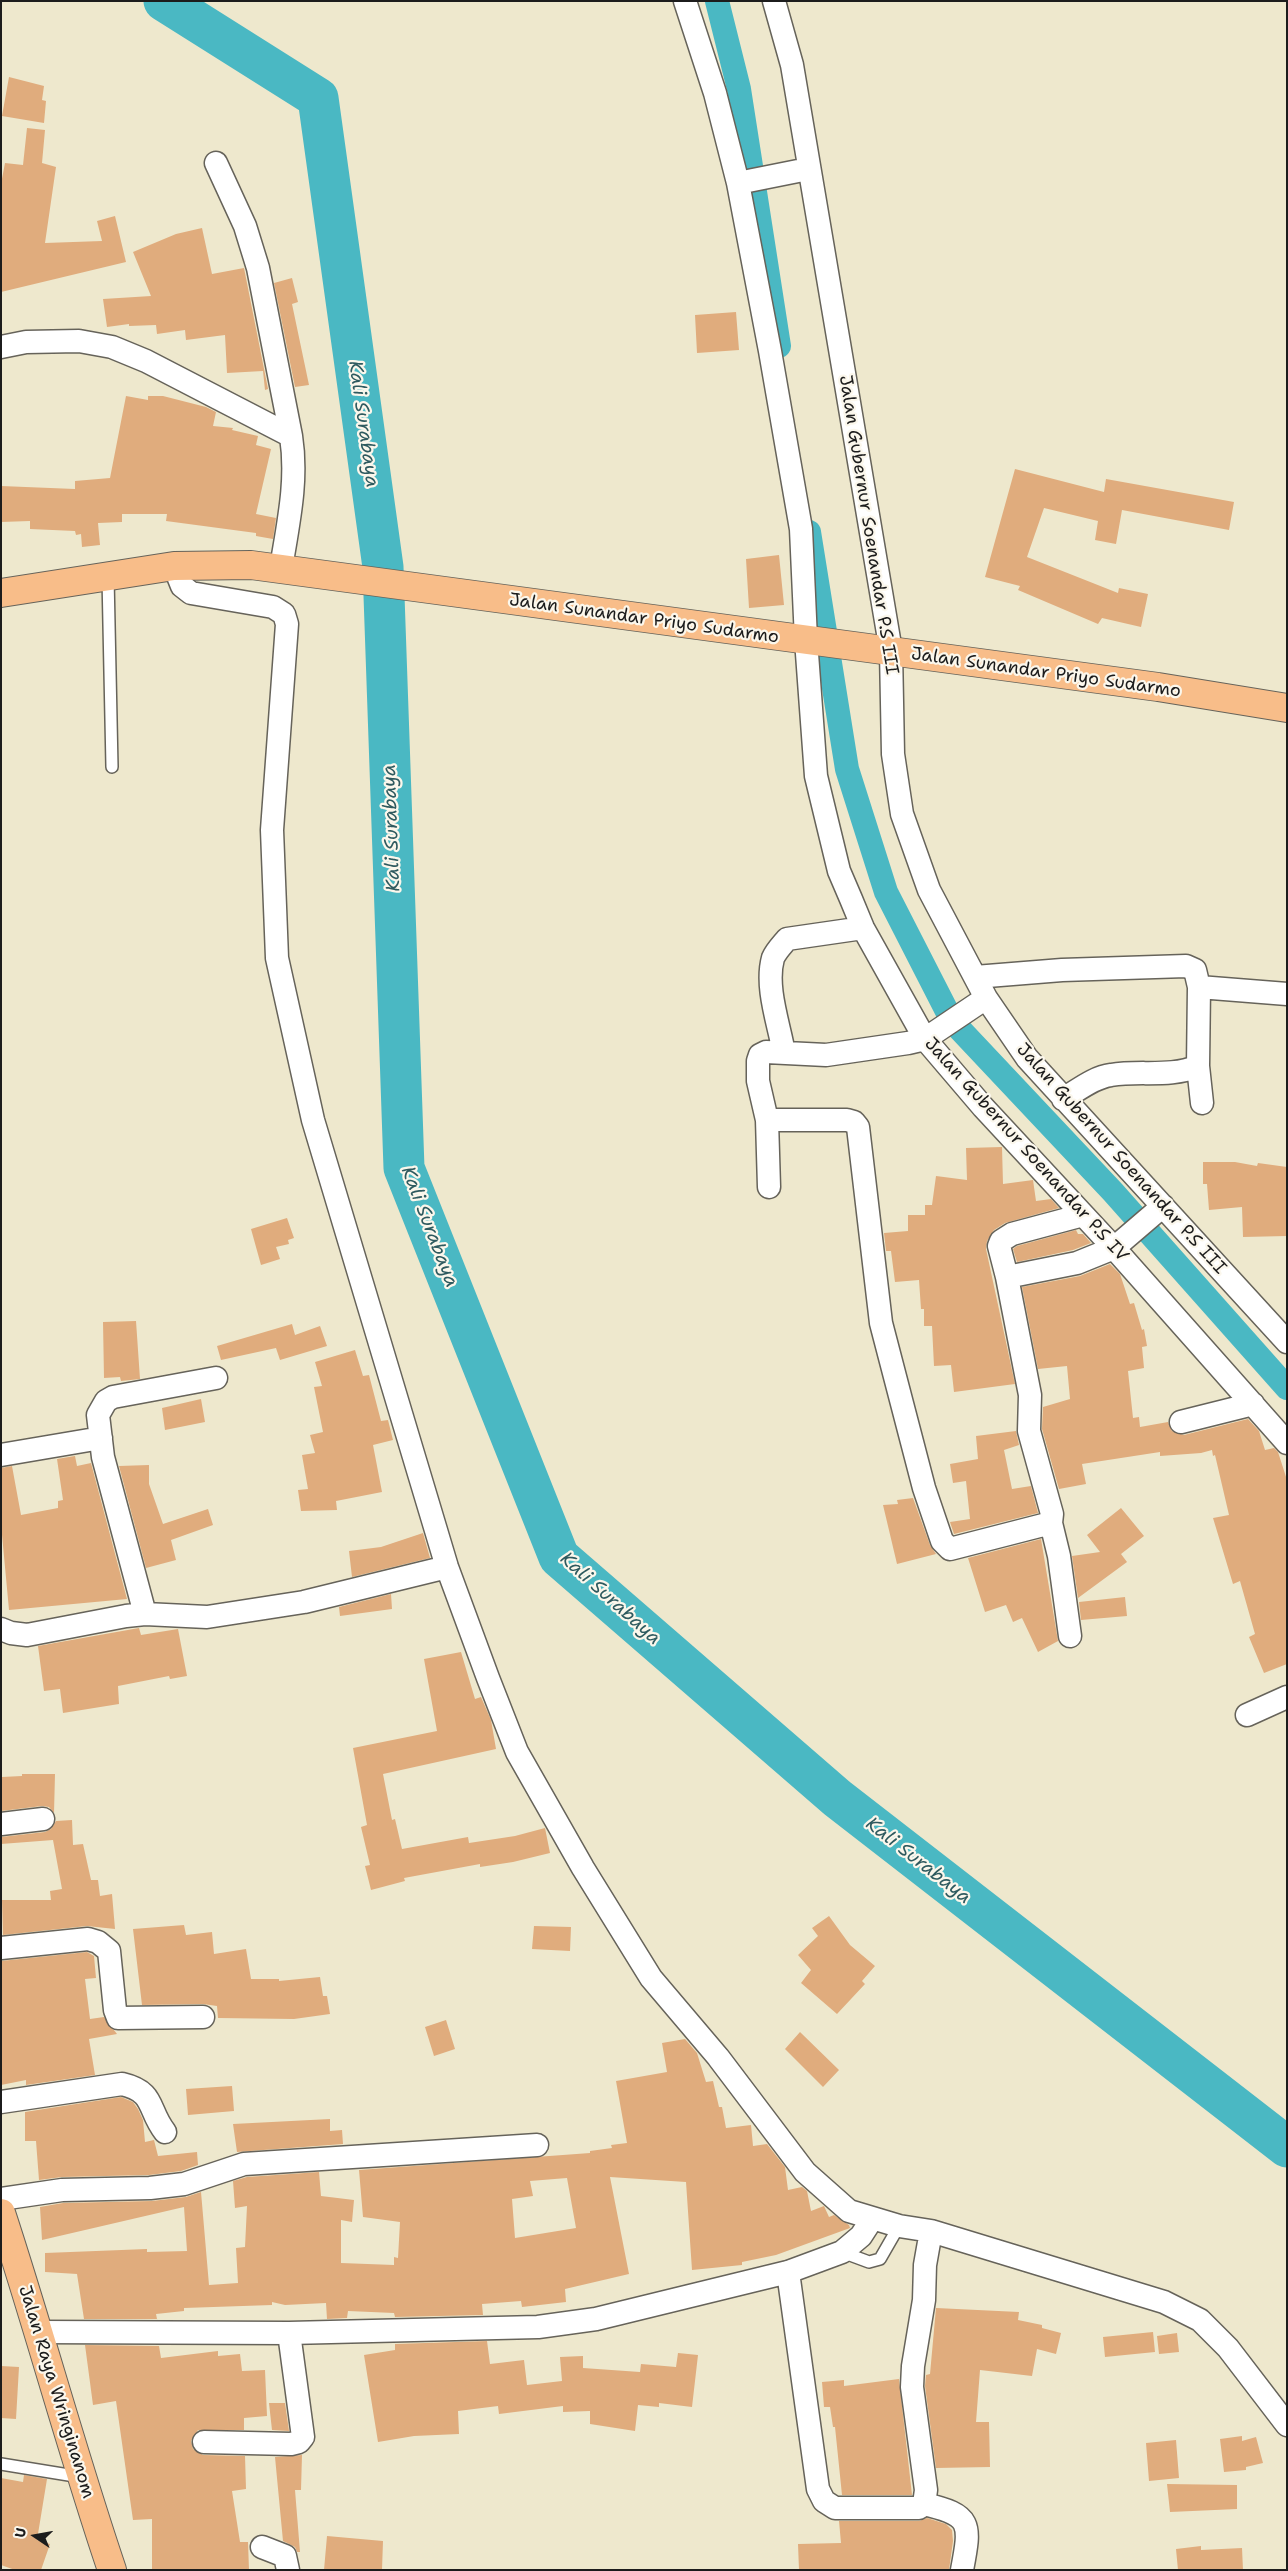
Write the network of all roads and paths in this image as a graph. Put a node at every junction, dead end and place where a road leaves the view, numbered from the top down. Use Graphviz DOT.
graph roads {
  1 [pos="685,1"];
  2 [pos="774,1"];
  3 [pos="216,163"];
  4 [pos="800,171"];
  5 [pos="744,182"];
  6 [pos="1,347"];
  7 [pos="291,436"];
  8 [pos="174,566"];
  9 [pos="289,569"];
  10 [pos="108,577"];
  11 [pos="1,593"];
  12 [pos="812,641"];
  13 [pos="882,650"];
  14 [pos="1287,708"];
  15 [pos="112,767"];
  16 [pos="863,928"];
  17 [pos="975,977"];
  18 [pos="1199,987"];
  19 [pos="1287,994"];
  20 [pos="986,998"];
  21 [pos="929,1036"];
  22 [pos="784,1053"];
  23 [pos="1198,1066"];
  24 [pos="1063,1099"];
  25 [pos="1202,1103"];
  26 [pos="767,1120"];
  27 [pos="769,1187"];
  28 [pos="1158,1210"];
  29 [pos="1083,1215"];
  30 [pos="1118,1246"];
  31 [pos="1007,1277"];
  32 [pos="1287,1342"];
  33 [pos="216,1378"];
  34 [pos="1253,1404"];
  35 [pos="1181,1422"];
  36 [pos="101,1438"];
  37 [pos="1287,1443"];
  38 [pos="1,1455"];
  39 [pos="1051,1523"];
  40 [pos="447,1567"];
  41 [pos="146,1614"];
  42 [pos="1,1629"];
  43 [pos="1070,1636"];
  44 [pos="1287,1697"];
  45 [pos="1247,1715"];
  46 [pos="43,1819"];
  47 [pos="1,1824"];
  48 [pos="1,1948"];
  49 [pos="203,2017"];
  50 [pos="1,2102"];
  51 [pos="165,2132"];
  52 [pos="537,2145"];
  53 [pos="1,2199"];
  54 [pos="1,2213"];
  55 [pos="872,2219"];
  56 [pos="900,2226"];
  57 [pos="931,2231"];
  58 [pos="842,2252"];
  59 [pos="788,2272"];
  60 [pos="40,2332"];
  61 [pos="289,2333"];
  62 [pos="1287,2425"];
  63 [pos="204,2442"];
  64 [pos="1,2464"];
  65 [pos="81,2477"];
  66 [pos="924,2504"];
  67 [pos="262,2547"];
  68 [pos="112,2570"];
  69 [pos="288,2570"];
  70 [pos="962,2570"];
  1 -- 5 [label="street, Jalan Gubernur Soenandar P.S IV"];
  2 -- 4 [label="street, Jalan Gubernur Soenandar P.S III"];
  3 -- 7 [label="street"];
  4 -- 5 [label="street"];
  4 -- 13 [label="street, Jalan Gubernur Soenandar P.S III"];
  5 -- 12 [label="street, Jalan Gubernur Soenandar P.S IV"];
  6 -- 7 [label="street"];
  7 -- 9 [label="street"];
  8 -- 9 [label="main road, Jalan Sunandar Priyo Sudarmo"];
  8 -- 10 [label="main road, Jalan Sunandar Priyo Sudarmo"];
  8 -- 40 [label="street"];
  9 -- 12 [label="main road, Jalan Sunandar Priyo Sudarmo"];
  10 -- 11 [label="main road, Jalan Sunandar Priyo Sudarmo"];
  10 -- 15 [label="lane"];
  12 -- 13 [label="main road, Jalan Sunandar Priyo Sudarmo"];
  12 -- 16 [label="street, Jalan Gubernur Soenandar P.S IV"];
  13 -- 14 [label="main road, Jalan Sunandar Priyo Sudarmo"];
  13 -- 17 [label="street, Jalan Gubernur Soenandar P.S III"];
  16 -- 21 [label="street, Jalan Gubernur Soenandar P.S IV"];
  16 -- 22 [label="street"];
  17 -- 18 [label="street"];
  17 -- 20 [label="street, Jalan Gubernur Soenandar P.S III"];
  18 -- 19 [label="street"];
  18 -- 23 [label="street"];
  20 -- 21 [label="street"];
  20 -- 24 [label="street, Jalan Gubernur Soenandar P.S III"];
  21 -- 22 [label="street"];
  21 -- 29 [label="street, Jalan Gubernur Soenandar P.S IV"];
  22 -- 26 [label="street"];
  23 -- 24 [label="street"];
  23 -- 25 [label="street"];
  24 -- 28 [label="street, Jalan Gubernur Soenandar P.S III"];
  26 -- 27 [label="street"];
  26 -- 39 [label="street"];
  28 -- 30 [label="street"];
  28 -- 32 [label="street, Jalan Gubernur Soenandar P.S III"];
  29 -- 30 [label="street, Jalan Gubernur Soenandar P.S IV"];
  29 -- 31 [label="street"];
  30 -- 31 [label="street"];
  30 -- 34 [label="street, Jalan Gubernur Soenandar P.S IV"];
  31 -- 39 [label="street"];
  33 -- 36 [label="street"];
  34 -- 35 [label="street"];
  34 -- 37 [label="street, Jalan Gubernur Soenandar P.S IV"];
  36 -- 38 [label="street"];
  36 -- 41 [label="street"];
  39 -- 43 [label="street"];
  40 -- 41 [label="street"];
  40 -- 55 [label="street"];
  41 -- 42 [label="street"];
  44 -- 45 [label="street"];
  46 -- 47 [label="street"];
  48 -- 49 [label="street"];
  50 -- 51 [label="street"];
  52 -- 53 [label="street"];
  54 -- 60 [label="main road, Jalan Raya Wringinanom"];
  55 -- 56 [label="street"];
  55 -- 58 [label="street"];
  56 -- 57 [label="street"];
  56 -- 58 [label="lane"];
  57 -- 62 [label="street"];
  57 -- 66 [label="street"];
  58 -- 59 [label="street"];
  59 -- 61 [label="street"];
  59 -- 66 [label="street"];
  60 -- 61 [label="street"];
  60 -- 65 [label="main road, Jalan Raya Wringinanom"];
  61 -- 63 [label="street"];
  64 -- 65 [label="lane"];
  65 -- 68 [label="main road, Jalan Raya Wringinanom"];
  66 -- 70 [label="street"];
  67 -- 69 [label="street"];
}
